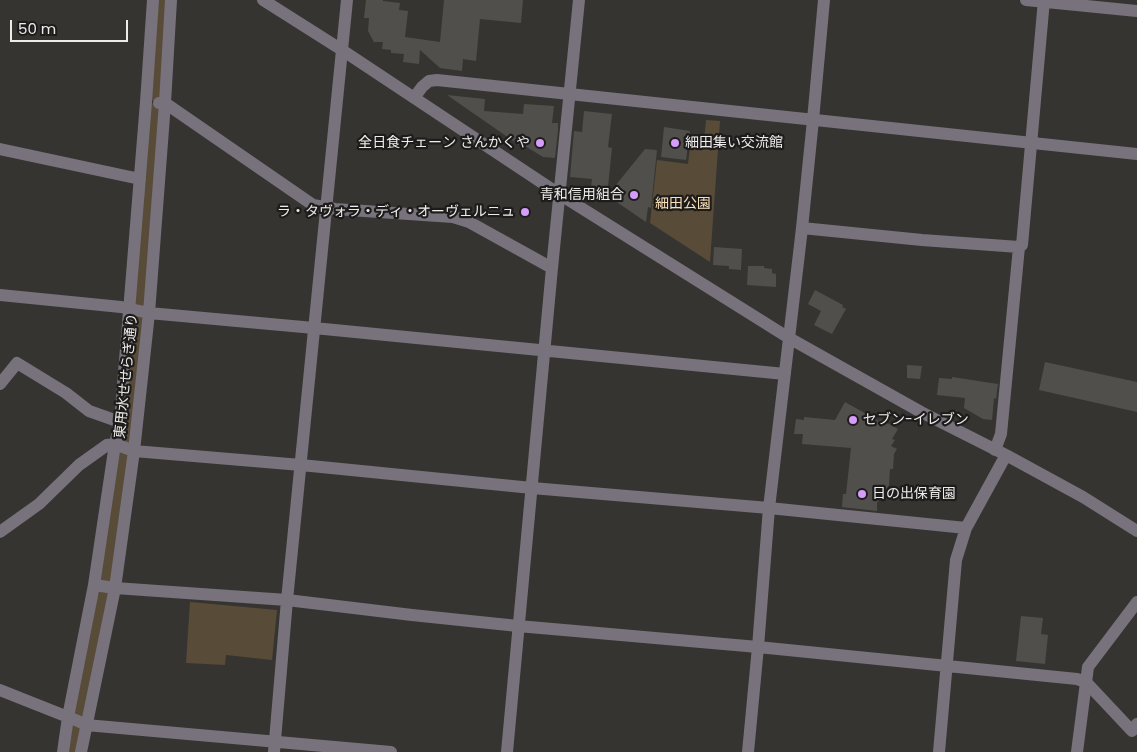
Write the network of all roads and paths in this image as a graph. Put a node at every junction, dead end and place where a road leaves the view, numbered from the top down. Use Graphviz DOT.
graph roads {
  1 [pos="153,0"];
  2 [pos="171,0"];
  3 [pos="263,0"];
  4 [pos="347,0"];
  5 [pos="579,0"];
  6 [pos="824,0"];
  7 [pos="1026,0"];
  8 [pos="1044,1"];
  9 [pos="1137,11"];
  10 [pos="342,50"];
  11 [pos="570,94"];
  12 [pos="414,98"];
  13 [pos="146,102"];
  14 [pos="165,103"];
  15 [pos="813,120"];
  16 [pos="1031,142"];
  17 [pos="0,149"];
  18 [pos="1137,154"];
  19 [pos="140,179"];
  20 [pos="559,194"];
  21 [pos="326,208"];
  22 [pos="802,228"];
  23 [pos="1019,247"];
  24 [pos="552,268"];
  25 [pos="0,295"];
  26 [pos="129,309"];
  27 [pos="149,313"];
  28 [pos="314,328"];
  29 [pos="788,338"];
  30 [pos="545,351"];
  31 [pos="785,374"];
  32 [pos="0,384"];
  33 [pos="120,422"];
  34 [pos="115,444"];
  35 [pos="134,450"];
  36 [pos="1001,453"];
  37 [pos="301,465"];
  38 [pos="532,488"];
  39 [pos="769,508"];
  40 [pos="966,528"];
  41 [pos="1137,531"];
  42 [pos="0,532"];
  43 [pos="94,584"];
  44 [pos="115,588"];
  45 [pos="287,600"];
  46 [pos="1137,602"];
  47 [pos="518,626"];
  48 [pos="758,647"];
  49 [pos="946,666"];
  50 [pos="1086,682"];
  51 [pos="0,690"];
  52 [pos="68,717"];
  53 [pos="1137,724"];
  54 [pos="86,725"];
  55 [pos="274,747"];
  56 [pos="63,752"];
  57 [pos="81,752"];
  58 [pos="391,752"];
  59 [pos="507,752"];
  60 [pos="748,752"];
  61 [pos="939,752"];
  62 [pos="1077,752"];
  1 -- 13 [label="street"];
  2 -- 14 [label="street, 東用水せせらぎ通り"];
  3 -- 10 [label="street"];
  4 -- 10 [label="street"];
  5 -- 11 [label="street"];
  6 -- 15 [label="street"];
  7 -- 8 [label="street"];
  8 -- 9 [label="street"];
  8 -- 16 [label="street"];
  10 -- 12 [label="street"];
  10 -- 21 [label="street"];
  11 -- 12 [label="street"];
  11 -- 15 [label="street"];
  11 -- 20 [label="street"];
  12 -- 20 [label="street"];
  13 -- 14 [label="street"];
  13 -- 19 [label="street"];
  14 -- 21 [label="street"];
  14 -- 27 [label="street, 東用水せせらぎ通り"];
  15 -- 16 [label="street"];
  15 -- 22 [label="street"];
  16 -- 18 [label="street"];
  16 -- 23 [label="street"];
  17 -- 19 [label="street"];
  19 -- 26 [label="street"];
  20 -- 24 [label="street"];
  20 -- 29 [label="street"];
  21 -- 24 [label="street"];
  21 -- 28 [label="street"];
  22 -- 23 [label="street"];
  22 -- 29 [label="street"];
  23 -- 36 [label="street"];
  24 -- 30 [label="street"];
  25 -- 26 [label="street"];
  26 -- 27 [label="street"];
  26 -- 33 [label="street"];
  27 -- 28 [label="street"];
  27 -- 35 [label="street, 東用水せせらぎ通り"];
  28 -- 30 [label="street"];
  28 -- 37 [label="street"];
  29 -- 31 [label="street"];
  29 -- 36 [label="street"];
  30 -- 31 [label="street"];
  30 -- 38 [label="street"];
  31 -- 39 [label="street"];
  32 -- 33 [label="street"];
  33 -- 34 [label="street"];
  34 -- 35 [label="street"];
  34 -- 42 [label="street"];
  34 -- 43 [label="street"];
  35 -- 37 [label="street"];
  35 -- 44 [label="street, 東用水せせらぎ通り"];
  36 -- 40 [label="street"];
  36 -- 41 [label="street"];
  37 -- 38 [label="street"];
  37 -- 45 [label="street"];
  38 -- 39 [label="street"];
  38 -- 47 [label="street"];
  39 -- 40 [label="street"];
  39 -- 48 [label="street"];
  40 -- 49 [label="street"];
  43 -- 44 [label="street"];
  43 -- 52 [label="street"];
  44 -- 45 [label="street"];
  44 -- 54 [label="street, 東用水せせらぎ通り"];
  45 -- 47 [label="street"];
  45 -- 55 [label="street"];
  46 -- 50 [label="street"];
  47 -- 48 [label="street"];
  47 -- 59 [label="street"];
  48 -- 49 [label="street"];
  48 -- 60 [label="street"];
  49 -- 50 [label="street"];
  49 -- 61 [label="street"];
  50 -- 53 [label="street"];
  50 -- 62 [label="street"];
  51 -- 52 [label="street"];
  52 -- 54 [label="street"];
  52 -- 56 [label="street"];
  54 -- 55 [label="street"];
  54 -- 57 [label="street, 東用水せせらぎ通り"];
  55 -- 58 [label="street"];
}
